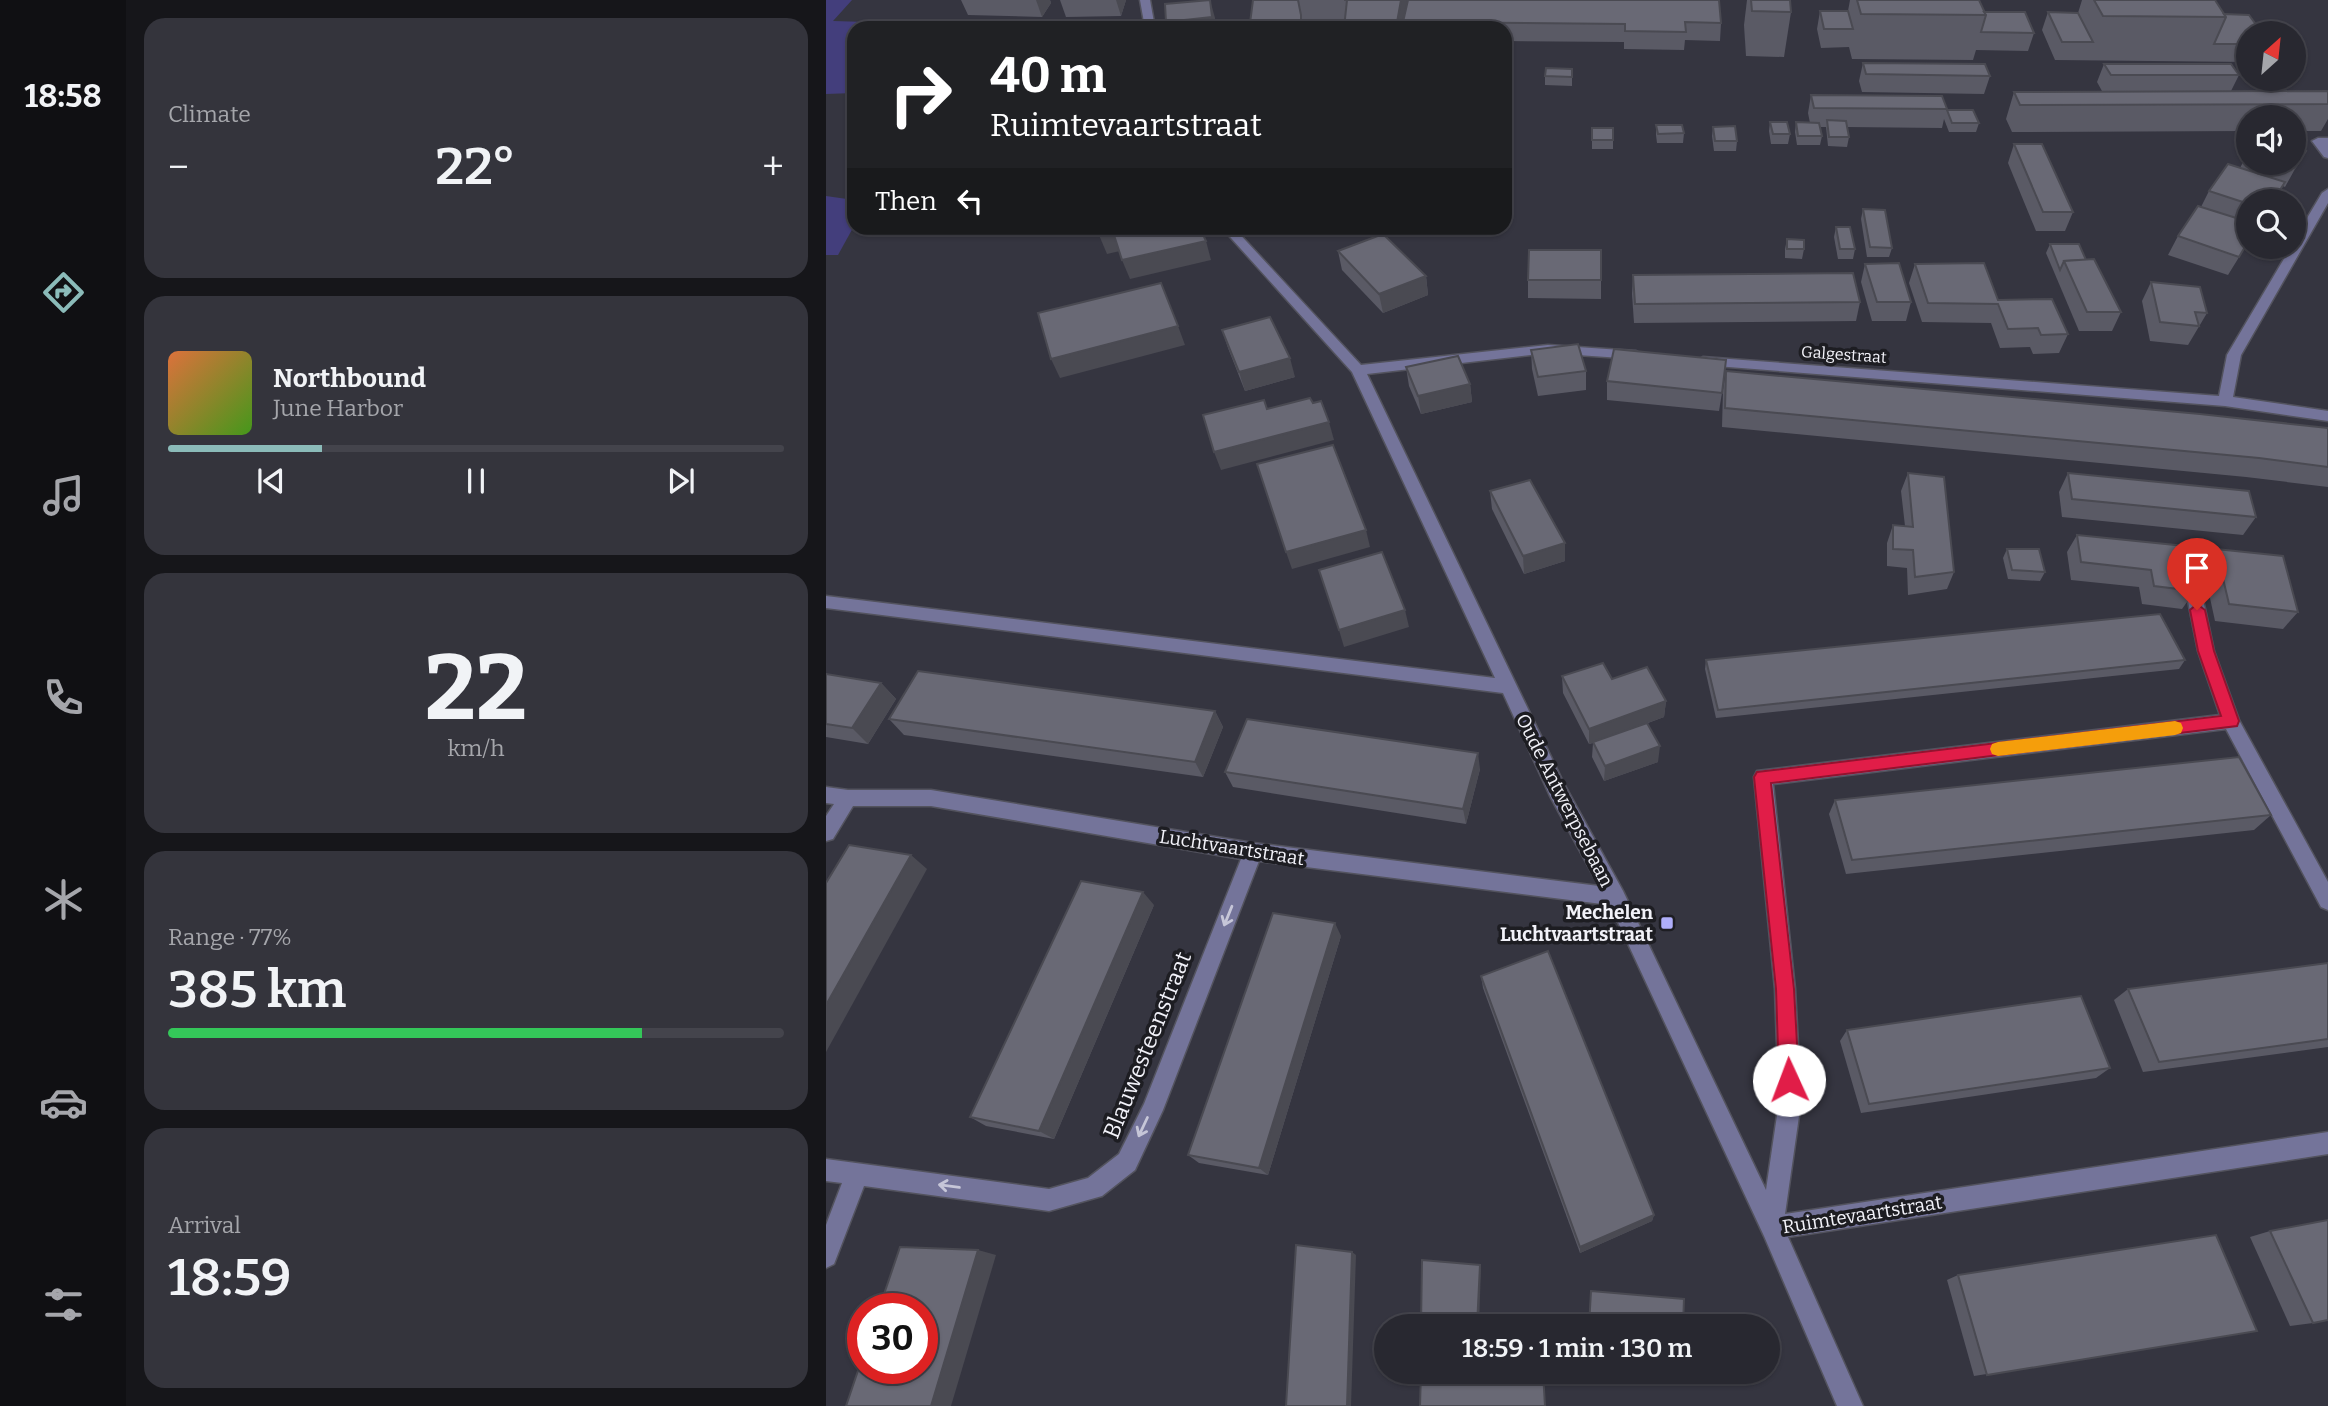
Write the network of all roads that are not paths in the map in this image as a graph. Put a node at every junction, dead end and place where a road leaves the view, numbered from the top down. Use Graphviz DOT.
graph roads {
  1 [pos="1145,0"];
  2 [pos="1149,21"];
  3 [pos="2328,141"];
  4 [pos="2328,155"];
  5 [pos="2328,193"];
  6 [pos="1234,235"];
  7 [pos="1644,356"];
  8 [pos="1686,359"];
  9 [pos="1358,370"];
  10 [pos="2225,401"];
  11 [pos="2328,416"];
  12 [pos="2189,568"];
  13 [pos="826,602"];
  14 [pos="1508,687"];
  15 [pos="2231,721"];
  16 [pos="826,795"];
  17 [pos="848,798"];
  18 [pos="826,833"];
  19 [pos="1253,852"];
  20 [pos="1616,897"];
  21 [pos="2328,901"];
  22 [pos="2328,1143"];
  23 [pos="826,1170"];
  24 [pos="857,1174"];
  25 [pos="1772,1228"];
  26 [pos="826,1256"];
  27 [pos="1850,1406"];
  1 -- 2 [label="street"];
  3 -- 4 [label="street"];
  5 -- 10 [label="street"];
  6 -- 9 [label="street, Oude Antwerpsebaan"];
  7 -- 9 [label="street"];
  8 -- 10 [label="street, Galgestraat"];
  9 -- 14 [label="street, Oude Antwerpsebaan"];
  10 -- 11 [label="street, Galgestraat"];
  12 -- 15 [label="street"];
  13 -- 14 [label="street"];
  14 -- 20 [label="street, Oude Antwerpsebaan"];
  15 -- 21 [label="street"];
  15 -- 25 [label="street, Ruimtevaartstraat"];
  16 -- 17 [label="street, Luchtvaartstraat"];
  17 -- 18 [label="street"];
  17 -- 19 [label="street, Luchtvaartstraat"];
  19 -- 20 [label="street, Luchtvaartstraat"];
  19 -- 24 [label="street, Blauwesteenstraat, one-way"];
  20 -- 25 [label="street, Oude Antwerpsebaan"];
  22 -- 25 [label="street, Ruimtevaartstraat"];
  23 -- 24 [label="street, Blauwesteenstraat"];
  24 -- 26 [label="street"];
  25 -- 27 [label="street, Oude Antwerpsebaan"];
}
